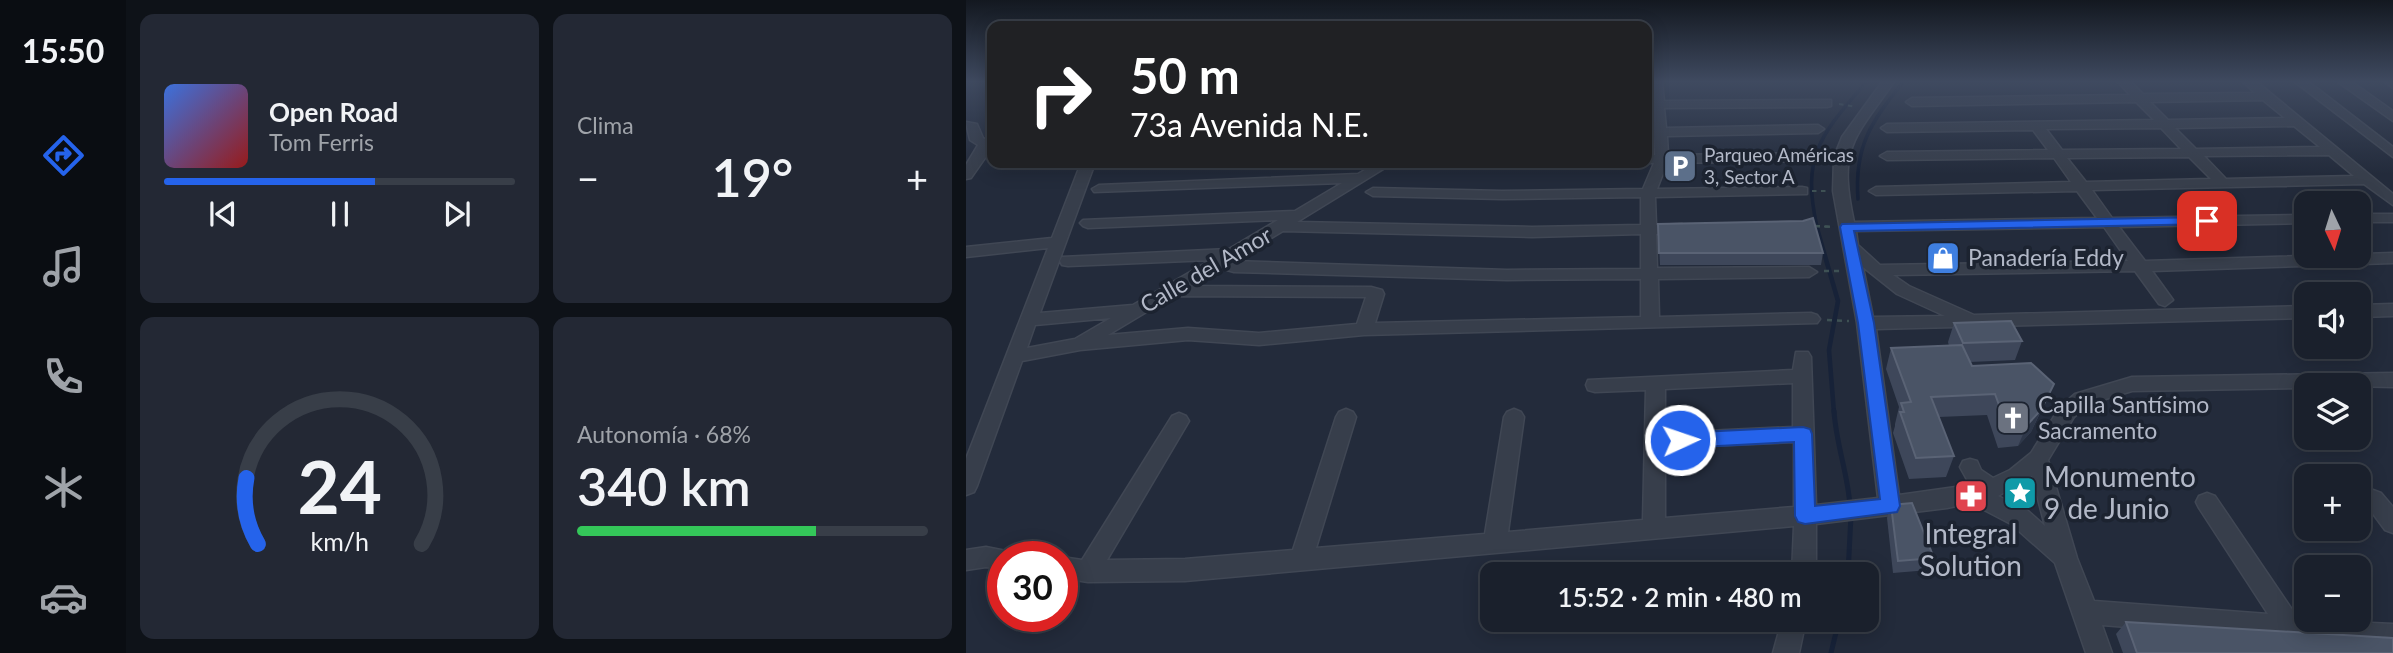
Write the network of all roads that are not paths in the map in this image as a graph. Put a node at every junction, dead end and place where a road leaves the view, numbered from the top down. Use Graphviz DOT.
graph roads {
  1 [pos="1652,112"];
  2 [pos="1864,112"];
  3 [pos="2154,112"];
  4 [pos="2286,112"];
  5 [pos="2340,112"];
  6 [pos="2297,122"];
  7 [pos="2165,124"];
  8 [pos="966,126"];
  9 [pos="2037,126"];
  10 [pos="1887,128"];
  11 [pos="1818,129"];
  12 [pos="1653,132"];
  13 [pos="985,142"];
  14 [pos="2332,151"];
  15 [pos="2194,153"];
  16 [pos="2393,153"];
  17 [pos="2058,155"];
  18 [pos="1886,156"];
  19 [pos="1806,157"];
  20 [pos="1654,159"];
  21 [pos="1086,168"];
  22 [pos="1382,168"];
  23 [pos="966,174"];
  24 [pos="2368,180"];
  25 [pos="2223,184"];
  26 [pos="1368,185"];
  27 [pos="2082,187"];
  28 [pos="1099,188"];
  29 [pos="1804,191"];
  30 [pos="1875,191"];
  31 [pos="1648,194"];
  32 [pos="2392,200"];
  33 [pos="1300,214"];
  34 [pos="2371,218"];
  35 [pos="2393,218"];
  36 [pos="2294,219"];
  37 [pos="1088,223"];
  38 [pos="2108,223"];
  39 [pos="1281,226"];
  40 [pos="1704,228"];
  41 [pos="1648,229"];
  42 [pos="1844,233"];
  43 [pos="1058,242"];
  44 [pos="966,252"];
  45 [pos="1225,258"];
  46 [pos="2393,258"];
  47 [pos="1068,261"];
  48 [pos="2141,266"];
  49 [pos="1876,270"];
  50 [pos="1814,272"];
  51 [pos="1648,275"];
  52 [pos="1169,291"];
  53 [pos="2165,300"];
  54 [pos="1138,309"];
  55 [pos="2393,310"];
  56 [pos="2371,311"];
  57 [pos="2294,312"];
  58 [pos="1818,319"];
  59 [pos="1030,320"];
  60 [pos="1972,321"];
  61 [pos="1650,322"];
  62 [pos="1860,322"];
  63 [pos="1364,329"];
  64 [pos="1080,344"];
  65 [pos="1017,356"];
  66 [pos="2393,380"];
  67 [pos="1656,382"];
  68 [pos="1595,385"];
  69 [pos="1346,417"];
  70 [pos="1514,417"];
  71 [pos="1179,421"];
  72 [pos="1803,434"];
  73 [pos="1655,441"];
  74 [pos="2038,459"];
  75 [pos="1970,467"];
  76 [pos="966,486"];
  77 [pos="1982,492"];
  78 [pos="2373,499"];
  79 [pos="2207,502"];
  80 [pos="1885,507"];
  81 [pos="1805,516"];
  82 [pos="2393,523"];
  83 [pos="1654,529"];
  84 [pos="1495,543"];
  85 [pos="987,557"];
  86 [pos="2066,558"];
  87 [pos="966,559"];
  88 [pos="1301,560"];
  89 [pos="1804,562"];
  90 [pos="1078,570"];
  91 [pos="1088,571"];
  92 [pos="2086,612"];
  93 [pos="2292,630"];
  94 [pos="1791,632"];
  95 [pos="2393,636"];
  96 [pos="1786,653"];
  97 [pos="2099,653"];
  1 -- 12 [label="street"];
  2 -- 42 [label="street"];
  3 -- 7 [label="street"];
  4 -- 6 [label="street"];
  5 -- 16 [label="street"];
  6 -- 7 [label="street"];
  6 -- 14 [label="street"];
  7 -- 9 [label="street"];
  7 -- 15 [label="street"];
  8 -- 13 [label="street"];
  9 -- 10 [label="street"];
  9 -- 17 [label="street"];
  11 -- 12 [label="street"];
  12 -- 20 [label="street"];
  13 -- 23 [label="street"];
  14 -- 15 [label="street"];
  14 -- 24 [label="street"];
  15 -- 17 [label="street"];
  15 -- 25 [label="street"];
  17 -- 18 [label="street"];
  17 -- 27 [label="street"];
  19 -- 20 [label="street"];
  20 -- 31 [label="street"];
  21 -- 43 [label="street"];
  22 -- 26 [label="street, Calle del Amor"];
  24 -- 25 [label="street"];
  24 -- 32 [label="street"];
  25 -- 27 [label="street"];
  26 -- 28 [label="street"];
  26 -- 31 [label="street"];
  26 -- 33 [label="street, Calle del Amor"];
  27 -- 30 [label="street"];
  27 -- 38 [label="street"];
  29 -- 31 [label="street"];
  31 -- 41 [label="street"];
  33 -- 37 [label="street"];
  33 -- 39 [label="street, Calle del Amor"];
  34 -- 35 [label="street"];
  36 -- 38 [label="street"];
  38 -- 42 [label="street"];
  38 -- 48 [label="street"];
  39 -- 41 [label="street"];
  39 -- 45 [label="street, Calle del Amor"];
  40 -- 41 [label="street"];
  41 -- 51 [label="street"];
  42 -- 49 [label="street"];
  42 -- 62 [label="street"];
  43 -- 44 [label="street"];
  43 -- 59 [label="street"];
  45 -- 47 [label="street"];
  45 -- 51 [label="street"];
  45 -- 52 [label="street, Calle del Amor"];
  46 -- 48 [label="street"];
  48 -- 49 [label="street"];
  48 -- 53 [label="street"];
  49 -- 60 [label="street"];
  50 -- 51 [label="street"];
  51 -- 61 [label="street"];
  52 -- 54 [label="street, Calle del Amor"];
  52 -- 63 [label="street"];
  54 -- 59 [label="street"];
  54 -- 64 [label="street, Calle del Amor"];
  55 -- 56 [label="street"];
  57 -- 60 [label="street"];
  58 -- 61 [label="street"];
  59 -- 65 [label="street"];
  60 -- 62 [label="street"];
  61 -- 63 [label="street"];
  62 -- 80 [label="street"];
  63 -- 64 [label="street"];
  64 -- 65 [label="street, Calle del Amor"];
  65 -- 76 [label="street"];
  66 -- 74 [label="street"];
  67 -- 68 [label="street"];
  67 -- 72 [label="street"];
  67 -- 73 [label="street"];
  69 -- 88 [label="street"];
  70 -- 84 [label="street"];
  71 -- 91 [label="street"];
  72 -- 73 [label="street"];
  72 -- 81 [label="street"];
  73 -- 83 [label="street"];
  74 -- 77 [label="street"];
  74 -- 86 [label="street"];
  75 -- 77 [label="street"];
  77 -- 80 [label="street"];
  77 -- 86 [label="street"];
  78 -- 82 [label="street"];
  79 -- 93 [label="street"];
  80 -- 81 [label="street"];
  81 -- 83 [label="street"];
  81 -- 89 [label="street"];
  83 -- 84 [label="street"];
  84 -- 88 [label="street"];
  85 -- 87 [label="street"];
  86 -- 92 [label="street"];
  88 -- 91 [label="street"];
  90 -- 91 [label="street"];
  92 -- 93 [label="street"];
  92 -- 97 [label="street"];
  93 -- 95 [label="street"];
  94 -- 96 [label="street"];
}
